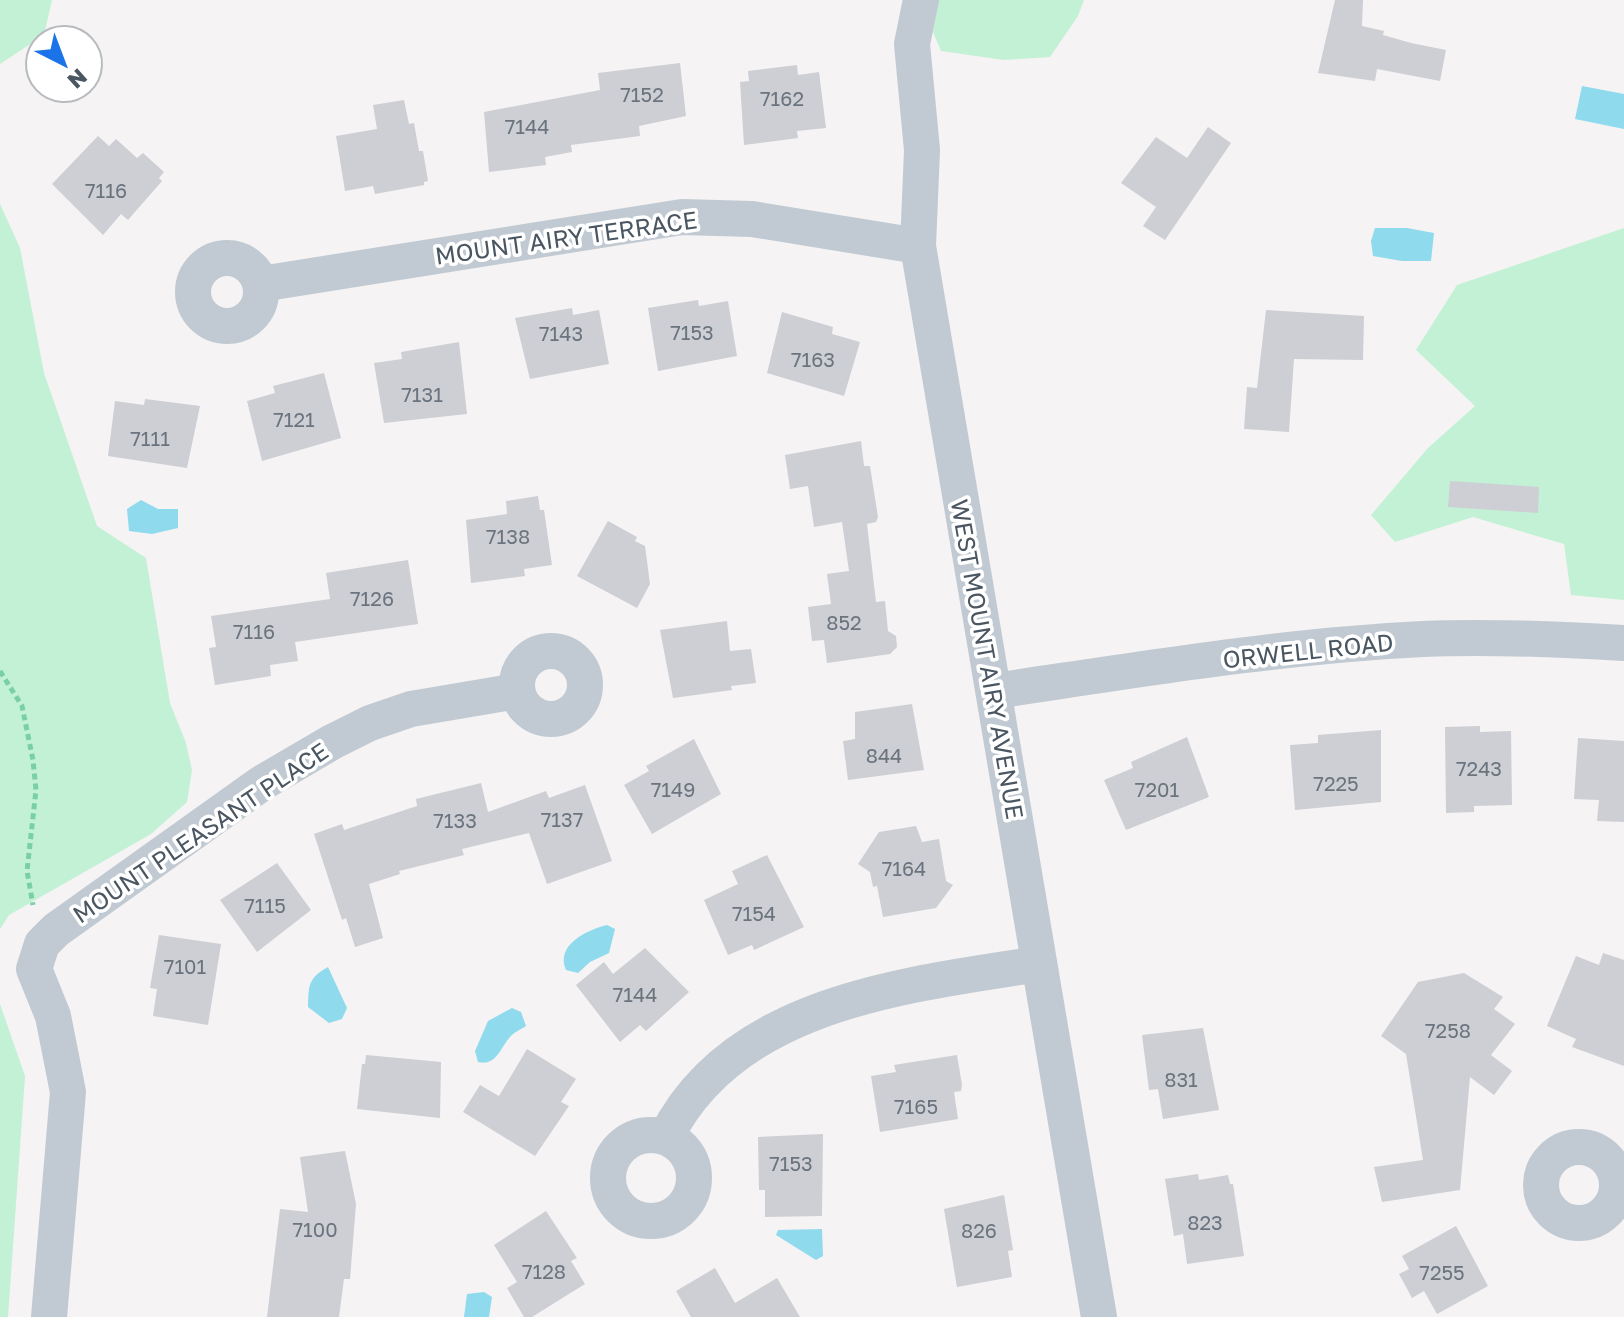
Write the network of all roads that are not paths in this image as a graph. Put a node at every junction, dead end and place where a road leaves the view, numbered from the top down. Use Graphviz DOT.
graph roads {
  1 [pos="921,0"];
  2 [pos="918,246"];
  3 [pos="261,284"];
  4 [pos="1624,643"];
  5 [pos="517,691"];
  6 [pos="994,691"];
  7 [pos="1039,964"];
  8 [pos="666,1137"];
  9 [pos="49,1317"];
  10 [pos="1099,1317"];
  1 -- 2 [label="street, WEST MOUNT AIRY AVENUE"];
  2 -- 3 [label="street, MOUNT AIRY TERRACE"];
  2 -- 6 [label="street, WEST MOUNT AIRY AVENUE"];
  4 -- 6 [label="street, ORWELL ROAD"];
  5 -- 9 [label="street, MOUNT PLEASANT PLACE"];
  6 -- 7 [label="street, WEST MOUNT AIRY AVENUE"];
  7 -- 8 [label="street"];
  7 -- 10 [label="street, WEST MOUNT AIRY AVENUE"];
}
